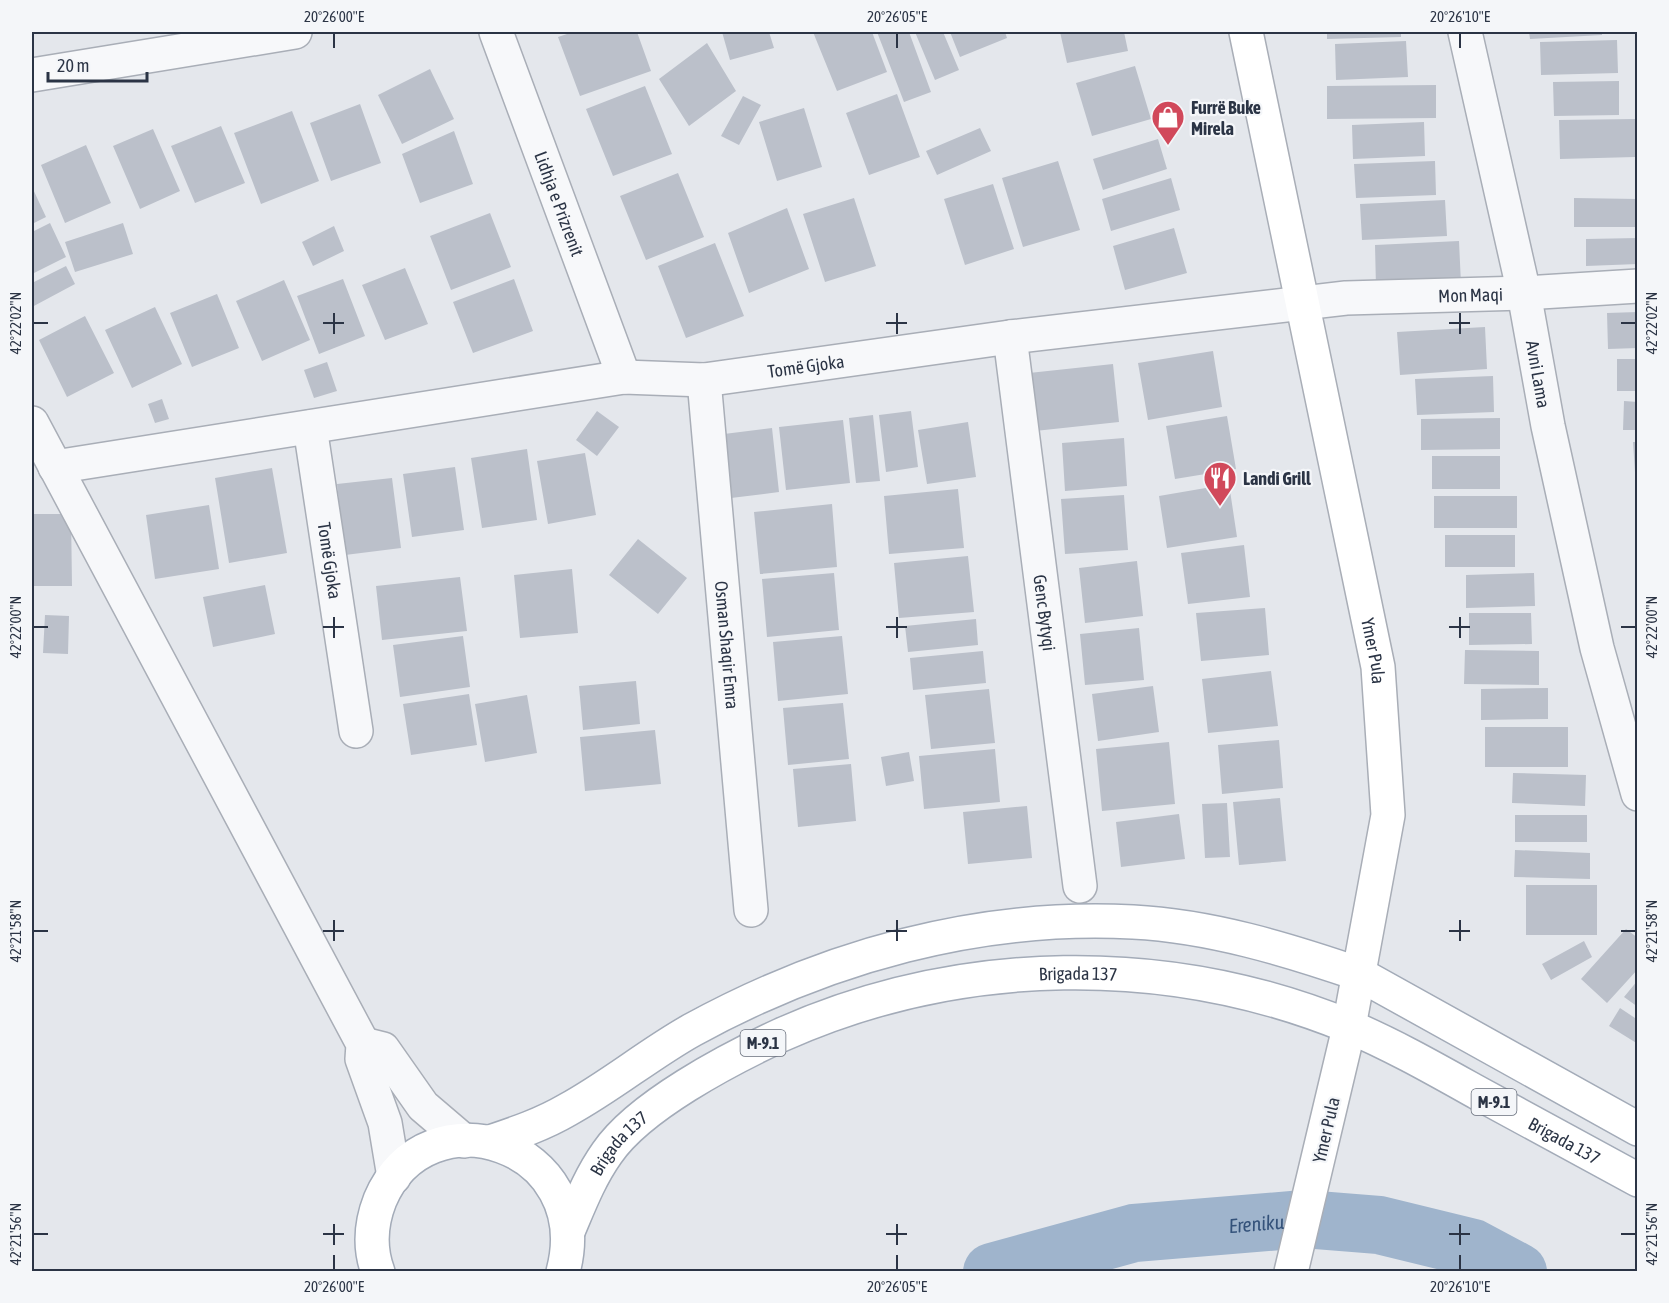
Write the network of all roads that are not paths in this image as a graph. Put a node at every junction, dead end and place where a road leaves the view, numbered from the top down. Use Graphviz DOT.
graph roads {
  1 [pos="295,32"];
  2 [pos="496,32"];
  3 [pos="1246,32"];
  4 [pos="1465,32"];
  5 [pos="32,75"];
  6 [pos="1638,286"];
  7 [pos="1524,293"];
  8 [pos="1304,303"];
  9 [pos="1010,337"];
  10 [pos="624,376"];
  11 [pos="704,380"];
  12 [pos="32,423"];
  13 [pos="310,427"];
  14 [pos="55,467"];
  15 [pos="1627,712"];
  16 [pos="356,731"];
  17 [pos="1638,794"];
  18 [pos="1080,886"];
  19 [pos="752,910"];
  20 [pos="1360,974"];
  21 [pos="1349,1027"];
  22 [pos="363,1044"];
  23 [pos="1638,1129"];
  24 [pos="477,1141"];
  25 [pos="394,1177"];
  26 [pos="1638,1180"];
  27 [pos="569,1229"];
  28 [pos="371,1263"];
  29 [pos="563,1272"];
  30 [pos="1291,1272"];
  1 -- 5 [label="street"];
  2 -- 10 [label="street, Lidhja e Prizrenit"];
  3 -- 8 [label="main road, Ymer Pula"];
  4 -- 7 [label="street, Avni Lama"];
  6 -- 7 [label="street, Mon Maqi"];
  7 -- 8 [label="street, Mon Maqi"];
  7 -- 15 [label="street, Avni Lama"];
  8 -- 9 [label="street, Tomë Gjoka"];
  8 -- 20 [label="main road, Ymer Pula"];
  9 -- 11 [label="street, Tomë Gjoka"];
  9 -- 18 [label="street, Genc Bytyqi"];
  10 -- 11 [label="street, Tomë Gjoka"];
  10 -- 13 [label="street, Tomë Gjoka"];
  11 -- 19 [label="street, Osman Shaqir Emra"];
  12 -- 14 [label="street"];
  13 -- 14 [label="street, Tomë Gjoka"];
  13 -- 16 [label="street, Tomë Gjoka"];
  14 -- 22 [label="street"];
  15 -- 17 [label="street, Avni Lama"];
  20 -- 21 [label="main road, Ymer Pula"];
  20 -- 23 [label="main road, M-9.1"];
  20 -- 24 [label="main road, M-9.1"];
  21 -- 26 [label="main road, Brigada 137 / M-9.1"];
  21 -- 27 [label="main road, Brigada 137 / M-9.1"];
  21 -- 30 [label="main road, Ymer Pula"];
  22 -- 24 [label="street"];
  22 -- 25 [label="street"];
  24 -- 25 [label="main road, M-9.1"];
  24 -- 27 [label="main road, Brigada 137 / M-9.1"];
  25 -- 28 [label="main road, M-9.1"];
  27 -- 29 [label="main road, Brigada 137 / M-9.1"];
}
